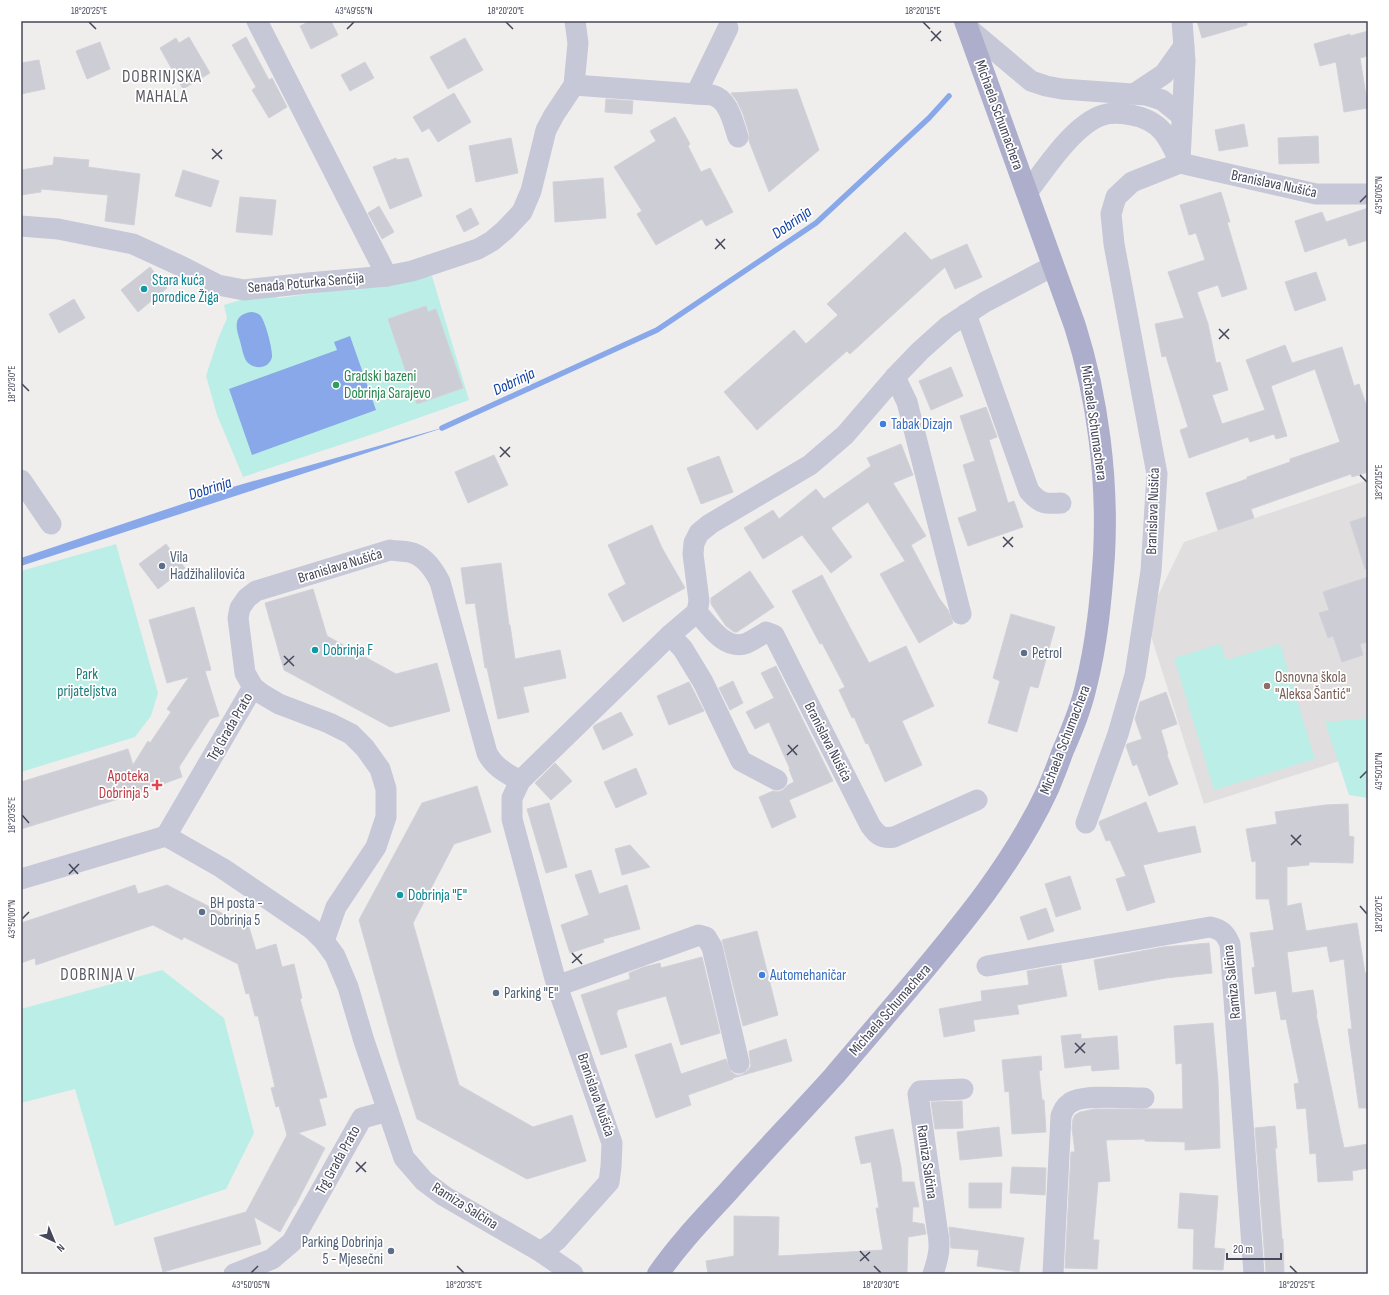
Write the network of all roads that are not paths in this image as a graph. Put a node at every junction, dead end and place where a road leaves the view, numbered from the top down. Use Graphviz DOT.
graph roads {
  1 [pos="257,21"];
  2 [pos="575,21"];
  3 [pos="1182,21"];
  4 [pos="966,25"];
  5 [pos="728,28"];
  6 [pos="1184,46"];
  7 [pos="574,85"];
  8 [pos="696,94"];
  9 [pos="1134,94"];
  10 [pos="1182,116"];
  11 [pos="1142,117"];
  12 [pos="738,137"];
  13 [pos="1180,164"];
  14 [pos="1027,193"];
  15 [pos="1368,194"];
  16 [pos="21,226"];
  17 [pos="1053,266"];
  18 [pos="387,276"];
  19 [pos="966,314"];
  20 [pos="895,377"];
  21 [pos="21,480"];
  22 [pos="1062,503"];
  23 [pos="51,524"];
  24 [pos="697,612"];
  25 [pos="961,614"];
  26 [pos="670,635"];
  27 [pos="253,687"];
  28 [pos="777,780"];
  29 [pos="520,781"];
  30 [pos="977,800"];
  31 [pos="1086,823"];
  32 [pos="166,836"];
  33 [pos="21,879"];
  34 [pos="324,941"];
  35 [pos="987,966"];
  36 [pos="557,986"];
  37 [pos="739,1063"];
  38 [pos="963,1089"];
  39 [pos="1144,1098"];
  40 [pos="388,1111"];
  41 [pos="541,1252"];
  42 [pos="234,1274"];
  43 [pos="574,1274"];
  44 [pos="658,1274"];
  45 [pos="933,1274"];
  46 [pos="1053,1274"];
  47 [pos="1254,1274"];
  1 -- 18 [label="street, Senada Poturka Senčija"];
  2 -- 7 [label="street, Senada Poturka Senčija"];
  3 -- 6 [label="street"];
  4 -- 9 [label="street"];
  4 -- 14 [label="main road, Michaela Schumachera"];
  5 -- 8 [label="street"];
  6 -- 9 [label="street"];
  6 -- 10 [label="street"];
  7 -- 8 [label="street"];
  7 -- 18 [label="street, Senada Poturka Senčija"];
  8 -- 12 [label="street"];
  9 -- 10 [label="street"];
  10 -- 11 [label="street"];
  10 -- 13 [label="street"];
  11 -- 13 [label="street"];
  11 -- 14 [label="street"];
  13 -- 15 [label="street, Branislava Nušića"];
  13 -- 31 [label="street, Branislava Nušića"];
  14 -- 17 [label="main road, Michaela Schumachera"];
  16 -- 18 [label="street, Senada Poturka Senčija"];
  17 -- 19 [label="street"];
  17 -- 44 [label="main road, Michaela Schumachera"];
  19 -- 20 [label="street"];
  19 -- 22 [label="street"];
  20 -- 24 [label="street"];
  20 -- 25 [label="street"];
  21 -- 23 [label="street"];
  24 -- 26 [label="street, Branislava Nušića"];
  24 -- 30 [label="street, Branislava Nušića"];
  26 -- 28 [label="street"];
  26 -- 29 [label="street, Branislava Nušića"];
  27 -- 29 [label="street, Branislava Nušića"];
  27 -- 32 [label="street, Trg Grada Prato"];
  27 -- 34 [label="street, Trg Grada Prato"];
  29 -- 36 [label="street, Branislava Nušića"];
  32 -- 33 [label="street"];
  32 -- 34 [label="street"];
  34 -- 40 [label="street"];
  35 -- 47 [label="street, Ramiza Salčina"];
  36 -- 37 [label="street"];
  36 -- 41 [label="street, Branislava Nušića"];
  38 -- 45 [label="street, Ramiza Salčina"];
  39 -- 46 [label="street"];
  40 -- 41 [label="street, Ramiza Salčina"];
  40 -- 42 [label="street, Trg Grada Prato"];
  41 -- 43 [label="street, Ramiza Salčina"];
}
